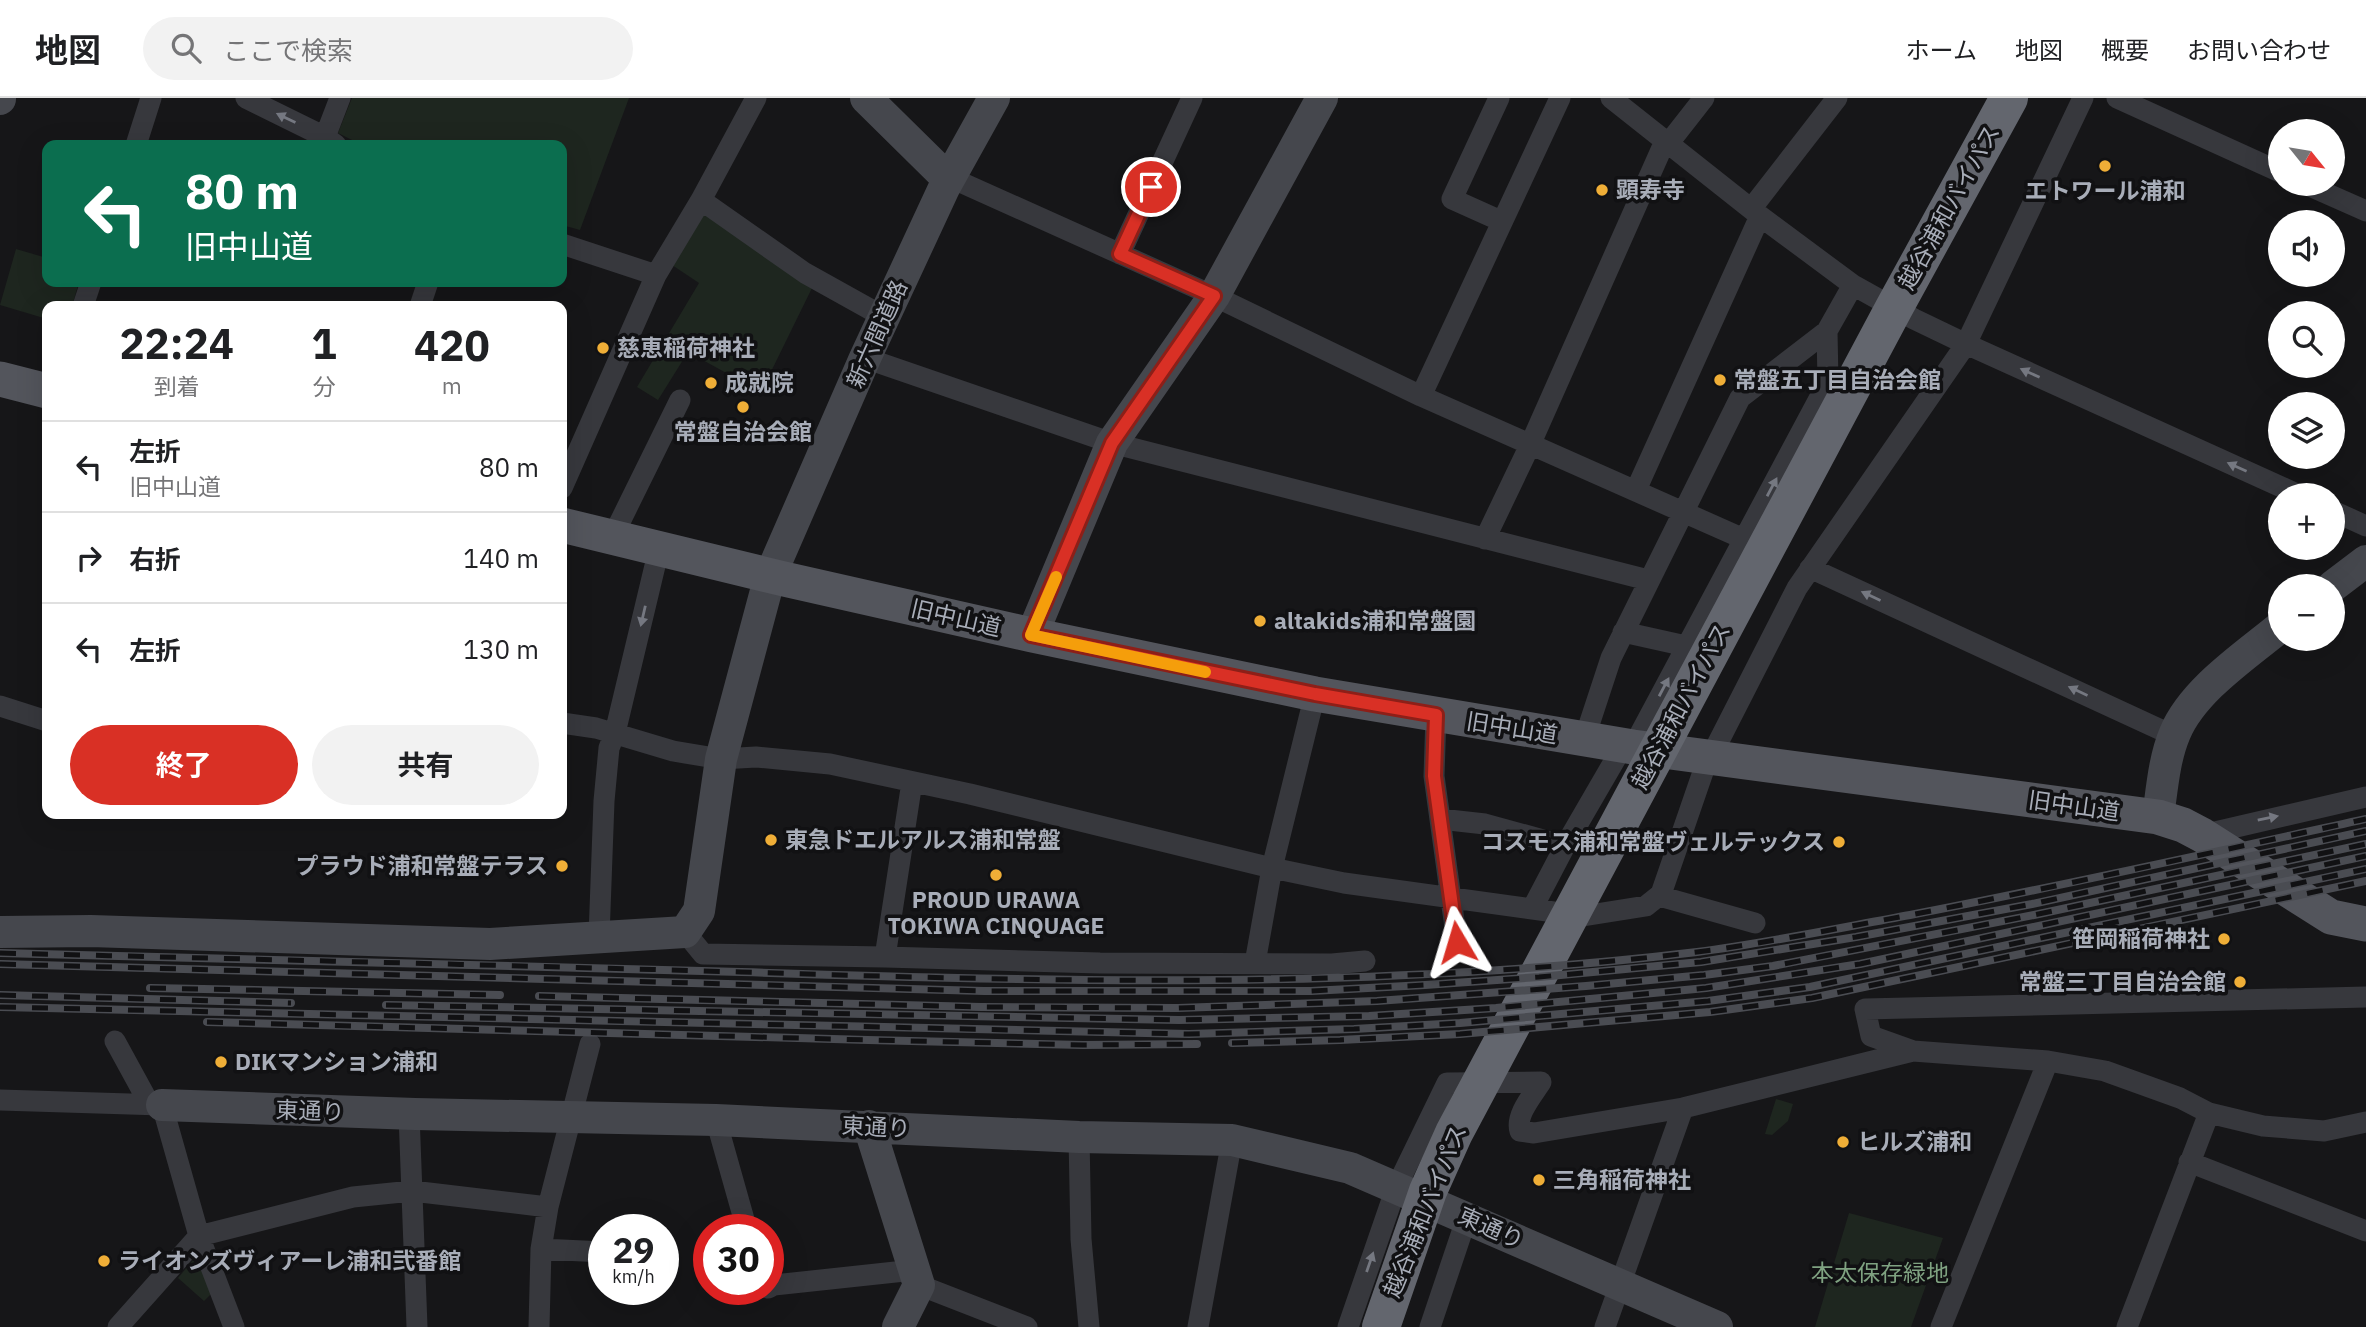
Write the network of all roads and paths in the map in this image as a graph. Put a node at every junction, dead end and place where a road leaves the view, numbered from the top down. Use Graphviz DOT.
graph roads {
  1 [pos="151,98"];
  2 [pos="246,98"];
  3 [pos="340,98"];
  4 [pos="757,98"];
  5 [pos="866,98"];
  6 [pos="994,98"];
  7 [pos="1192,98"];
  8 [pos="1322,98"];
  9 [pos="1499,98"];
  10 [pos="1560,98"];
  11 [pos="1611,98"];
  12 [pos="1704,98"];
  13 [pos="1837,98"];
  14 [pos="2009,98"];
  15 [pos="2025,98"];
  16 [pos="2083,98"];
  17 [pos="2117,98"];
  18 [pos="138,140"];
  19 [pos="329,140"];
  20 [pos="331,140"];
  21 [pos="1666,143"];
  22 [pos="2268,167"];
  23 [pos="949,177"];
  24 [pos="2332,196"];
  25 [pos="701,200"];
  26 [pos="2366,211"];
  27 [pos="1755,212"];
  28 [pos="1501,221"];
  29 [pos="567,246"];
  30 [pos="1120,254"];
  31 [pos="656,275"];
  32 [pos="1853,285"];
  33 [pos="1214,296"];
  34 [pos="1904,314"];
  35 [pos="884,317"];
  36 [pos="1826,331"];
  37 [pos="1966,344"];
  38 [pos="865,358"];
  39 [pos="1881,360"];
  40 [pos="0,379"];
  41 [pos="42,390"];
  42 [pos="1421,396"];
  43 [pos="680,400"];
  44 [pos="1112,443"];
  45 [pos="1530,445"];
  46 [pos="567,477"];
  47 [pos="2273,483"];
  48 [pos="1636,490"];
  49 [pos="1682,511"];
  50 [pos="2345,516"];
  51 [pos="567,526"];
  52 [pos="2366,526"];
  53 [pos="612,538"];
  54 [pos="1485,539"];
  55 [pos="1744,539"];
  56 [pos="659,549"];
  57 [pos="2366,561"];
  58 [pos="1810,568"];
  59 [pos="770,576"];
  60 [pos="2345,577"];
  61 [pos="1647,580"];
  62 [pos="1623,632"];
  63 [pos="1031,635"];
  64 [pos="2268,637"];
  65 [pos="1686,646"];
  66 [pos="1315,694"];
  67 [pos="0,706"];
  68 [pos="1436,715"];
  69 [pos="42,719"];
  70 [pos="567,724"];
  71 [pos="2175,732"];
  72 [pos="615,733"];
  73 [pos="1584,740"];
  74 [pos="1628,747"];
  75 [pos="1710,758"];
  76 [pos="721,759"];
  77 [pos="912,782"];
  78 [pos="2366,797"];
  79 [pos="2158,817"];
  80 [pos="1440,819"];
  81 [pos="2207,838"];
  82 [pos="1565,846"];
  83 [pos="1272,868"];
  84 [pos="1659,896"];
  85 [pos="1451,897"];
  86 [pos="1532,909"];
  87 [pos="1755,923"];
  88 [pos="2366,924"];
  89 [pos="0,932"];
  90 [pos="685,932"];
  91 [pos="599,937"];
  92 [pos="1457,942"];
  93 [pos="885,957"];
  94 [pos="1364,961"];
  95 [pos="1255,963"];
  96 [pos="2366,996"];
  97 [pos="115,1041"];
  98 [pos="590,1044"];
  99 [pos="1913,1051"];
  100 [pos="2048,1061"];
  101 [pos="0,1100"];
  102 [pos="156,1105"];
  103 [pos="1683,1108"];
  104 [pos="2209,1113"];
  105 [pos="409,1114"];
  106 [pos="571,1118"];
  107 [pos="716,1121"];
  108 [pos="2366,1122"];
  109 [pos="869,1126"];
  110 [pos="1079,1137"];
  111 [pos="1232,1140"];
  112 [pos="2189,1163"];
  113 [pos="1396,1188"];
  114 [pos="412,1191"];
  115 [pos="548,1207"];
  116 [pos="742,1214"];
  117 [pos="1466,1217"];
  118 [pos="2366,1231"];
  119 [pos="200,1236"];
  120 [pos="541,1248"];
  121 [pos="588,1251"];
  122 [pos="917,1277"];
  123 [pos="784,1284"];
  124 [pos="1620,1286"];
  125 [pos="118,1327"];
  126 [pos="234,1327"];
  127 [pos="417,1327"];
  128 [pos="540,1327"];
  129 [pos="898,1327"];
  130 [pos="1027,1327"];
  131 [pos="1089,1327"];
  132 [pos="1198,1327"];
  133 [pos="1348,1327"];
  134 [pos="1381,1327"];
  135 [pos="1400,1327"];
  136 [pos="1430,1327"];
  137 [pos="1605,1327"];
  138 [pos="1717,1327"];
  139 [pos="1941,1327"];
  140 [pos="2127,1327"];
  1 -- 18 [label="street"];
  19 -- 2 [label="street, one-way"];
  3 -- 20 [label="street"];
  4 -- 25 [label="street"];
  5 -- 23 [label="street"];
  6 -- 23 [label="street, 新六間道路"];
  7 -- 30 [label="street"];
  8 -- 33 [label="street"];
  9 -- 28 [label="street"];
  10 -- 28 [label="street"];
  11 -- 21 [label="street"];
  12 -- 21 [label="street"];
  13 -- 27 [label="street"];
  14 -- 34 [label="highway, 越谷浦和バイパス"];
  15 -- 34 [label="highway, 越谷浦和バイパス"];
  16 -- 37 [label="street"];
  17 -- 22 [label="street"];
  21 -- 27 [label="street"];
  21 -- 45 [label="street"];
  23 -- 30 [label="street"];
  23 -- 35 [label="street, 新六間道路"];
  24 -- 26 [label="street"];
  25 -- 31 [label="street"];
  25 -- 35 [label="street"];
  27 -- 32 [label="street"];
  27 -- 48 [label="street"];
  28 -- 42 [label="street"];
  29 -- 31 [label="street"];
  30 -- 33 [label="street"];
  31 -- 46 [label="street"];
  32 -- 34 [label="street"];
  32 -- 36 [label="street"];
  33 -- 42 [label="street"];
  33 -- 44 [label="street"];
  34 -- 37 [label="street"];
  34 -- 39 [label="highway, 越谷浦和バイパス"];
  35 -- 38 [label="street, 新六間道路"];
  36 -- 49 [label="street"];
  55 -- 36 [label="street, one-way"];
  47 -- 37 [label="street, one-way"];
  37 -- 58 [label="street"];
  38 -- 44 [label="street"];
  38 -- 59 [label="street, 新六間道路"];
  39 -- 134 [label="highway, 越谷浦和バイパス"];
  39 -- 135 [label="highway, 越谷浦和バイパス"];
  40 -- 41 [label="main road"];
  42 -- 45 [label="street"];
  43 -- 53 [label="street"];
  44 -- 54 [label="street"];
  44 -- 63 [label="street"];
  45 -- 48 [label="street"];
  45 -- 54 [label="street"];
  48 -- 49 [label="street"];
  49 -- 55 [label="street"];
  49 -- 61 [label="street"];
  50 -- 52 [label="street"];
  51 -- 53 [label="main road, 旧中山道"];
  53 -- 56 [label="main road, 旧中山道"];
  54 -- 61 [label="street"];
  55 -- 65 [label="street"];
  56 -- 59 [label="main road, 旧中山道"];
  56 -- 72 [label="street, one-way"];
  57 -- 60 [label="street"];
  71 -- 58 [label="street, one-way"];
  58 -- 75 [label="street"];
  59 -- 63 [label="main road, 旧中山道"];
  59 -- 76 [label="street, 新六間道路"];
  61 -- 62 [label="street"];
  62 -- 65 [label="street"];
  62 -- 73 [label="street"];
  63 -- 66 [label="main road, 旧中山道"];
  64 -- 71 [label="street"];
  74 -- 65 [label="street, one-way"];
  66 -- 68 [label="main road, 旧中山道"];
  66 -- 83 [label="street"];
  67 -- 69 [label="street"];
  68 -- 73 [label="main road, 旧中山道"];
  68 -- 80 [label="street"];
  70 -- 72 [label="street"];
  71 -- 79 [label="street"];
  72 -- 76 [label="street"];
  72 -- 91 [label="street"];
  73 -- 74 [label="main road, 旧中山道"];
  74 -- 75 [label="main road, 旧中山道"];
  74 -- 82 [label="street"];
  75 -- 79 [label="main road, 旧中山道"];
  75 -- 84 [label="street"];
  76 -- 77 [label="street"];
  76 -- 90 [label="street, 新六間道路"];
  77 -- 83 [label="street"];
  77 -- 93 [label="street"];
  81 -- 78 [label="street, one-way"];
  79 -- 81 [label="main road, 旧中山道"];
  80 -- 82 [label="street"];
  80 -- 85 [label="street"];
  81 -- 88 [label="main road, 旧中山道"];
  82 -- 86 [label="street"];
  83 -- 85 [label="street"];
  83 -- 95 [label="street"];
  84 -- 86 [label="street"];
  84 -- 87 [label="street"];
  85 -- 86 [label="street"];
  85 -- 92 [label="street"];
  89 -- 91 [label="street"];
  90 -- 91 [label="street"];
  90 -- 93 [label="street"];
  93 -- 95 [label="street"];
  94 -- 95 [label="street"];
  96 -- 99 [label="street"];
  97 -- 102 [label="street"];
  98 -- 106 [label="street"];
  99 -- 100 [label="street"];
  99 -- 103 [label="street"];
  100 -- 104 [label="street"];
  100 -- 139 [label="street"];
  101 -- 102 [label="street, 東通り"];
  102 -- 105 [label="street, 東通り"];
  102 -- 119 [label="street"];
  103 -- 113 [label="street"];
  103 -- 124 [label="street"];
  104 -- 108 [label="street"];
  104 -- 112 [label="street"];
  105 -- 106 [label="street, 東通り"];
  105 -- 114 [label="street"];
  106 -- 107 [label="street, 東通り"];
  106 -- 115 [label="street"];
  107 -- 109 [label="street, 東通り"];
  107 -- 116 [label="street"];
  109 -- 110 [label="street, 東通り"];
  109 -- 122 [label="street"];
  110 -- 111 [label="street, 東通り"];
  110 -- 131 [label="street"];
  111 -- 113 [label="street, 東通り"];
  111 -- 132 [label="street"];
  112 -- 118 [label="street"];
  112 -- 140 [label="street"];
  113 -- 117 [label="street, 東通り"];
  133 -- 113 [label="street, one-way"];
  114 -- 115 [label="street"];
  114 -- 119 [label="street"];
  114 -- 127 [label="street"];
  115 -- 120 [label="street"];
  117 -- 124 [label="street, 東通り"];
  117 -- 136 [label="street"];
  119 -- 125 [label="street"];
  119 -- 126 [label="street"];
  120 -- 121 [label="street"];
  120 -- 128 [label="street"];
  122 -- 123 [label="street"];
  122 -- 129 [label="street"];
  122 -- 130 [label="street"];
  124 -- 137 [label="street"];
  124 -- 138 [label="street, 東通り"];
}
